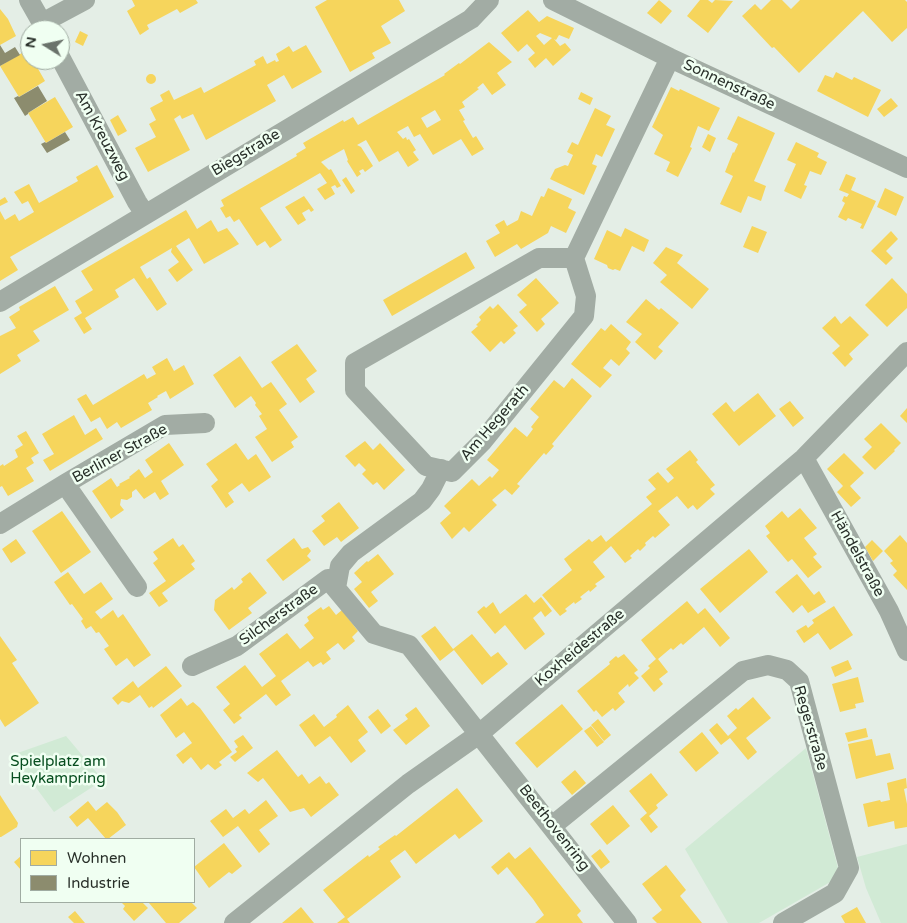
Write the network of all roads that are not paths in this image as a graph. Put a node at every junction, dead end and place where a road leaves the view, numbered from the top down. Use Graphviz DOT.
graph roads {
  1 [pos="29,0"];
  2 [pos="85,0"];
  3 [pos="489,0"];
  4 [pos="553,0"];
  5 [pos="41,20"];
  6 [pos="53,20"];
  7 [pos="670,58"];
  8 [pos="67,70"];
  9 [pos="907,168"];
  10 [pos="145,214"];
  11 [pos="574,258"];
  12 [pos="0,302"];
  13 [pos="907,352"];
  14 [pos="205,423"];
  15 [pos="804,458"];
  16 [pos="441,469"];
  17 [pos="64,484"];
  18 [pos="0,524"];
  19 [pos="137,587"];
  20 [pos="336,588"];
  21 [pos="907,651"];
  22 [pos="192,666"];
  23 [pos="479,734"];
  24 [pos="552,826"];
  25 [pos="617,920"];
  26 [pos="234,923"];
  27 [pos="782,923"];
  1 -- 5 [label="street"];
  2 -- 6 [label="street"];
  3 -- 10 [label="street, Biegstraße"];
  4 -- 7 [label="street, Sonnenstraße"];
  7 -- 9 [label="street, Sonnenstraße"];
  7 -- 11 [label="street"];
  8 -- 10 [label="street, Am Kreuzweg"];
  10 -- 12 [label="street, Biegstraße"];
  11 -- 16 [label="street, Am Hegerath"];
  11 -- 16 [label="street"];
  13 -- 15 [label="street, Koxheidestraße"];
  14 -- 17 [label="street, Berliner Straße"];
  15 -- 21 [label="street, Händelstraße"];
  15 -- 23 [label="street, Koxheidestraße"];
  16 -- 20 [label="street"];
  17 -- 18 [label="street, Berliner Straße"];
  17 -- 19 [label="street, Berliner Straße"];
  20 -- 22 [label="street, Silcherstraße"];
  20 -- 23 [label="street, Silcherstraße"];
  23 -- 24 [label="street, Beethovenring"];
  23 -- 26 [label="street, Koxheidestraße"];
  24 -- 25 [label="street, Beethovenring"];
  24 -- 27 [label="street, Regerstraße"];
}
